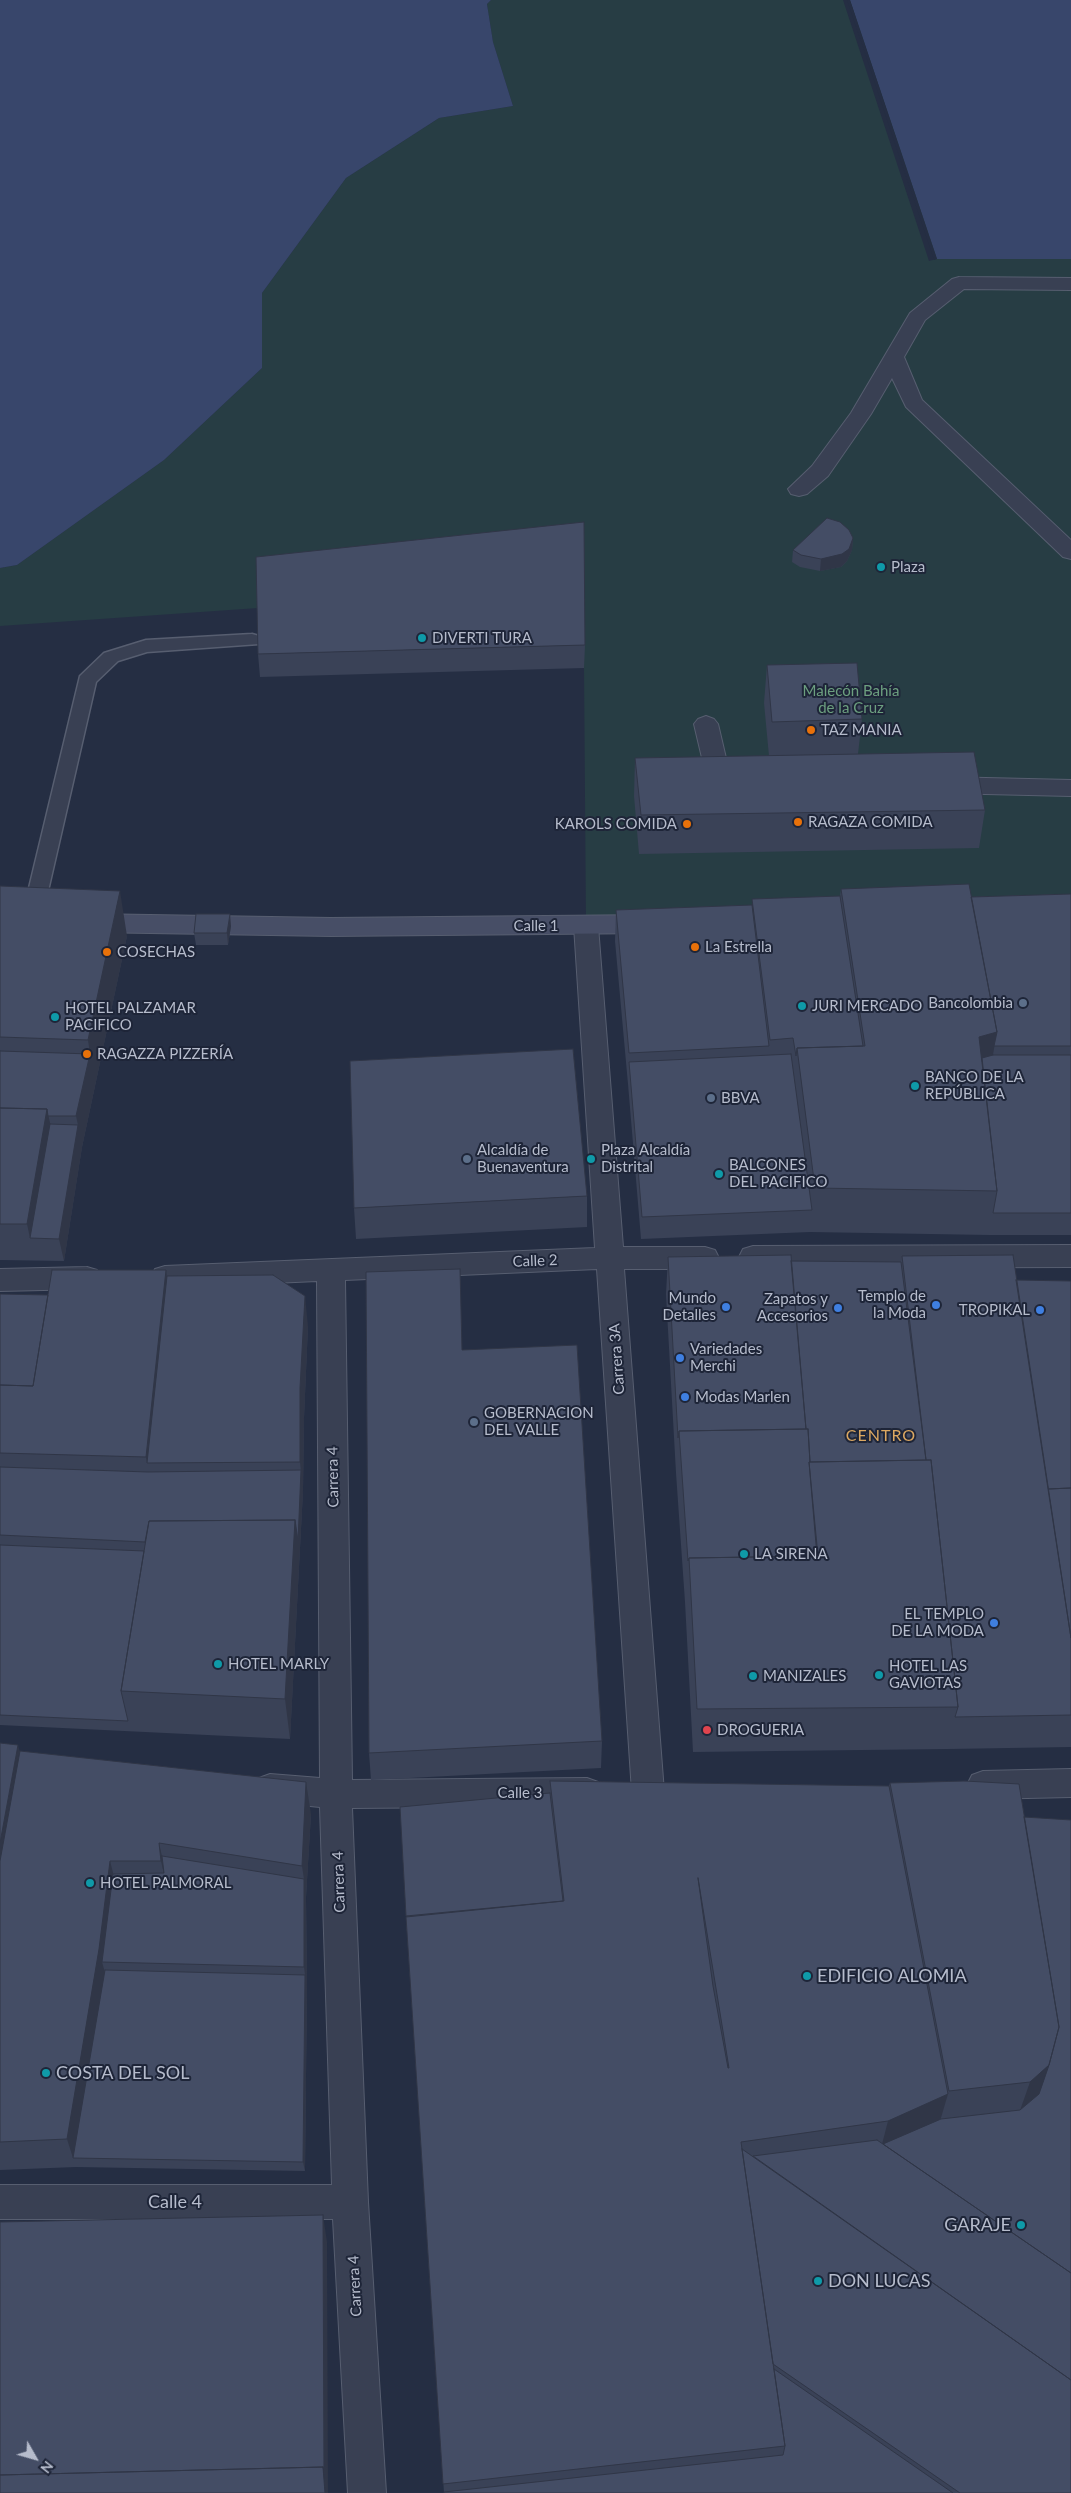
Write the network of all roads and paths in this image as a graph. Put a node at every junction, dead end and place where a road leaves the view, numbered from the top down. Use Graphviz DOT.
graph roads {
  1 [pos="1071,284"];
  2 [pos="894,357"];
  3 [pos="799,489"];
  4 [pos="1071,552"];
  5 [pos="252,640"];
  6 [pos="706,724"];
  7 [pos="758,780"];
  8 [pos="924,784"];
  9 [pos="1071,788"];
  10 [pos="40,921"];
  11 [pos="675,923"];
  12 [pos="586,926"];
  13 [pos="1071,1256"];
  14 [pos="610,1258"];
  15 [pos="331,1270"];
  16 [pos="110,1278"];
  17 [pos="139,1278"];
  18 [pos="0,1280"];
  19 [pos="1071,1783"];
  20 [pos="237,1786"];
  21 [pos="953,1786"];
  22 [pos="663,1792"];
  23 [pos="336,1794"];
  24 [pos="0,2202"];
  25 [pos="350,2202"];
  26 [pos="367,2493"];
  1 -- 2 [label="street"];
  2 -- 3 [label="street"];
  2 -- 4 [label="street"];
  5 -- 10 [label="lane"];
  6 -- 7 [label="street"];
  8 -- 9 [label="street"];
  10 -- 12 [label="main road, Calle 1"];
  11 -- 12 [label="main road, Calle 1"];
  12 -- 14 [label="street, Carrera 3A"];
  13 -- 14 [label="street, Calle 2"];
  14 -- 15 [label="street, Calle 2"];
  14 -- 22 [label="street, Carrera 3A"];
  15 -- 17 [label="street, Calle 2"];
  15 -- 23 [label="street, Carrera 4"];
  16 -- 18 [label="street"];
  19 -- 21 [label="street"];
  20 -- 23 [label="street, Calle 3"];
  22 -- 23 [label="street, Calle 3"];
  23 -- 25 [label="street, Carrera 4"];
  24 -- 25 [label="street, Calle 4"];
  25 -- 26 [label="street, Carrera 4"];
}
